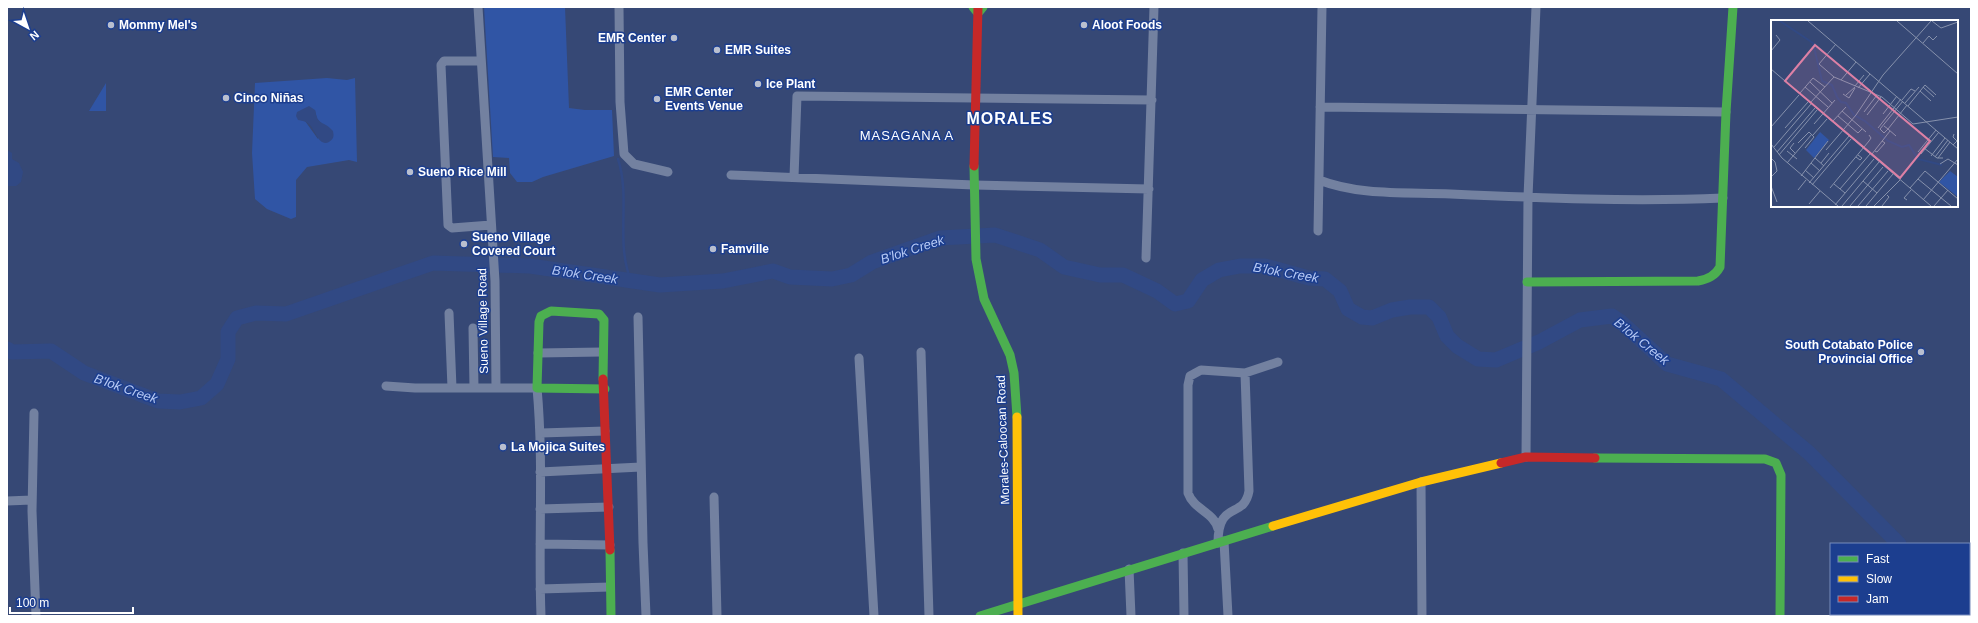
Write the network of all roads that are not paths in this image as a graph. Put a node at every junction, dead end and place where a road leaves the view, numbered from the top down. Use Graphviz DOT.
graph roads {
  1 [pos="478,7"];
  2 [pos="619,7"];
  3 [pos="1154,7"];
  4 [pos="1322,7"];
  5 [pos="1536,7"];
  6 [pos="1733,7"];
  7 [pos="978,8"];
  8 [pos="481,61"];
  9 [pos="975,98"];
  10 [pos="1152,100"];
  11 [pos="1320,107"];
  12 [pos="1532,111"];
  13 [pos="1726,112"];
  14 [pos="668,172"];
  15 [pos="731,176"];
  16 [pos="794,177"];
  17 [pos="1319,180"];
  18 [pos="974,185"];
  19 [pos="1149,189"];
  20 [pos="1528,197"];
  21 [pos="1723,198"];
  22 [pos="491,225"];
  23 [pos="1318,231"];
  24 [pos="1146,258"];
  25 [pos="1527,282"];
  26 [pos="449,313"];
  27 [pos="638,317"];
  28 [pos="473,328"];
  29 [pos="602,352"];
  30 [pos="921,352"];
  31 [pos="538,353"];
  32 [pos="859,358"];
  33 [pos="1278,362"];
  34 [pos="1246,373"];
  35 [pos="386,386"];
  36 [pos="452,388"];
  37 [pos="474,388"];
  38 [pos="496,388"];
  39 [pos="537,388"];
  40 [pos="604,389"];
  41 [pos="34,413"];
  42 [pos="605,431"];
  43 [pos="541,433"];
  44 [pos="1526,457"];
  45 [pos="641,467"];
  46 [pos="608,469"];
  47 [pos="540,472"];
  48 [pos="1421,482"];
  49 [pos="714,497"];
  50 [pos="32,500"];
  51 [pos="7,501"];
  52 [pos="609,507"];
  53 [pos="540,509"];
  54 [pos="1218,529"];
  55 [pos="1221,542"];
  56 [pos="540,544"];
  57 [pos="610,545"];
  58 [pos="1183,553"];
  59 [pos="1129,569"];
  60 [pos="610,587"];
  61 [pos="540,589"];
  62 [pos="1018,603"];
  63 [pos="36,616"];
  64 [pos="542,616"];
  65 [pos="611,616"];
  66 [pos="646,616"];
  67 [pos="718,616"];
  68 [pos="874,616"];
  69 [pos="929,616"];
  70 [pos="980,616"];
  71 [pos="1018,616"];
  72 [pos="1131,616"];
  73 [pos="1184,616"];
  74 [pos="1228,616"];
  75 [pos="1422,616"];
  76 [pos="1780,616"];
  1 -- 8 [label="street, Sueno Village Road"];
  2 -- 14 [label="street"];
  3 -- 10 [label="street"];
  4 -- 11 [label="street"];
  5 -- 12 [label="street"];
  6 -- 13 [label="street"];
  7 -- 9 [label="street, Morales-Caloocan Road"];
  8 -- 22 [label="street, Sueno Village Road"];
  8 -- 22 [label="street"];
  9 -- 10 [label="street"];
  9 -- 16 [label="street"];
  9 -- 18 [label="street, Morales-Caloocan Road"];
  10 -- 19 [label="street"];
  11 -- 12 [label="street"];
  11 -- 17 [label="street"];
  12 -- 13 [label="street"];
  12 -- 20 [label="street"];
  13 -- 21 [label="street"];
  15 -- 16 [label="street"];
  16 -- 18 [label="street"];
  17 -- 20 [label="street"];
  17 -- 23 [label="street"];
  18 -- 19 [label="street"];
  18 -- 62 [label="street, Morales-Caloocan Road"];
  19 -- 24 [label="street"];
  20 -- 21 [label="street"];
  20 -- 25 [label="street"];
  21 -- 25 [label="street"];
  22 -- 38 [label="street, Sueno Village Road"];
  25 -- 44 [label="street"];
  26 -- 36 [label="street"];
  27 -- 45 [label="street"];
  28 -- 37 [label="street"];
  29 -- 31 [label="street"];
  29 -- 31 [label="street"];
  29 -- 40 [label="street"];
  30 -- 69 [label="street"];
  31 -- 39 [label="street"];
  32 -- 68 [label="street"];
  33 -- 34 [label="street"];
  34 -- 54 [label="street"];
  34 -- 54 [label="street"];
  35 -- 36 [label="street"];
  36 -- 37 [label="street"];
  37 -- 38 [label="street"];
  38 -- 39 [label="street, Sueno Village Road"];
  39 -- 40 [label="street"];
  39 -- 43 [label="street"];
  40 -- 42 [label="street"];
  41 -- 50 [label="street"];
  42 -- 43 [label="street"];
  42 -- 46 [label="street"];
  43 -- 47 [label="street"];
  44 -- 48 [label="street"];
  44 -- 76 [label="street"];
  45 -- 46 [label="street"];
  45 -- 66 [label="street"];
  46 -- 47 [label="street"];
  46 -- 52 [label="street"];
  47 -- 53 [label="street"];
  48 -- 55 [label="street"];
  48 -- 75 [label="street"];
  49 -- 67 [label="street"];
  50 -- 51 [label="street"];
  50 -- 63 [label="street"];
  52 -- 53 [label="street"];
  52 -- 57 [label="street"];
  53 -- 56 [label="street"];
  54 -- 55 [label="street"];
  55 -- 58 [label="street"];
  55 -- 74 [label="street"];
  56 -- 57 [label="street"];
  56 -- 61 [label="street"];
  57 -- 60 [label="street"];
  58 -- 59 [label="street"];
  58 -- 73 [label="street"];
  59 -- 62 [label="street"];
  59 -- 72 [label="street"];
  60 -- 61 [label="street"];
  60 -- 65 [label="street"];
  61 -- 64 [label="street"];
  62 -- 70 [label="street"];
  62 -- 71 [label="street, Morales-Caloocan Road"];
}
